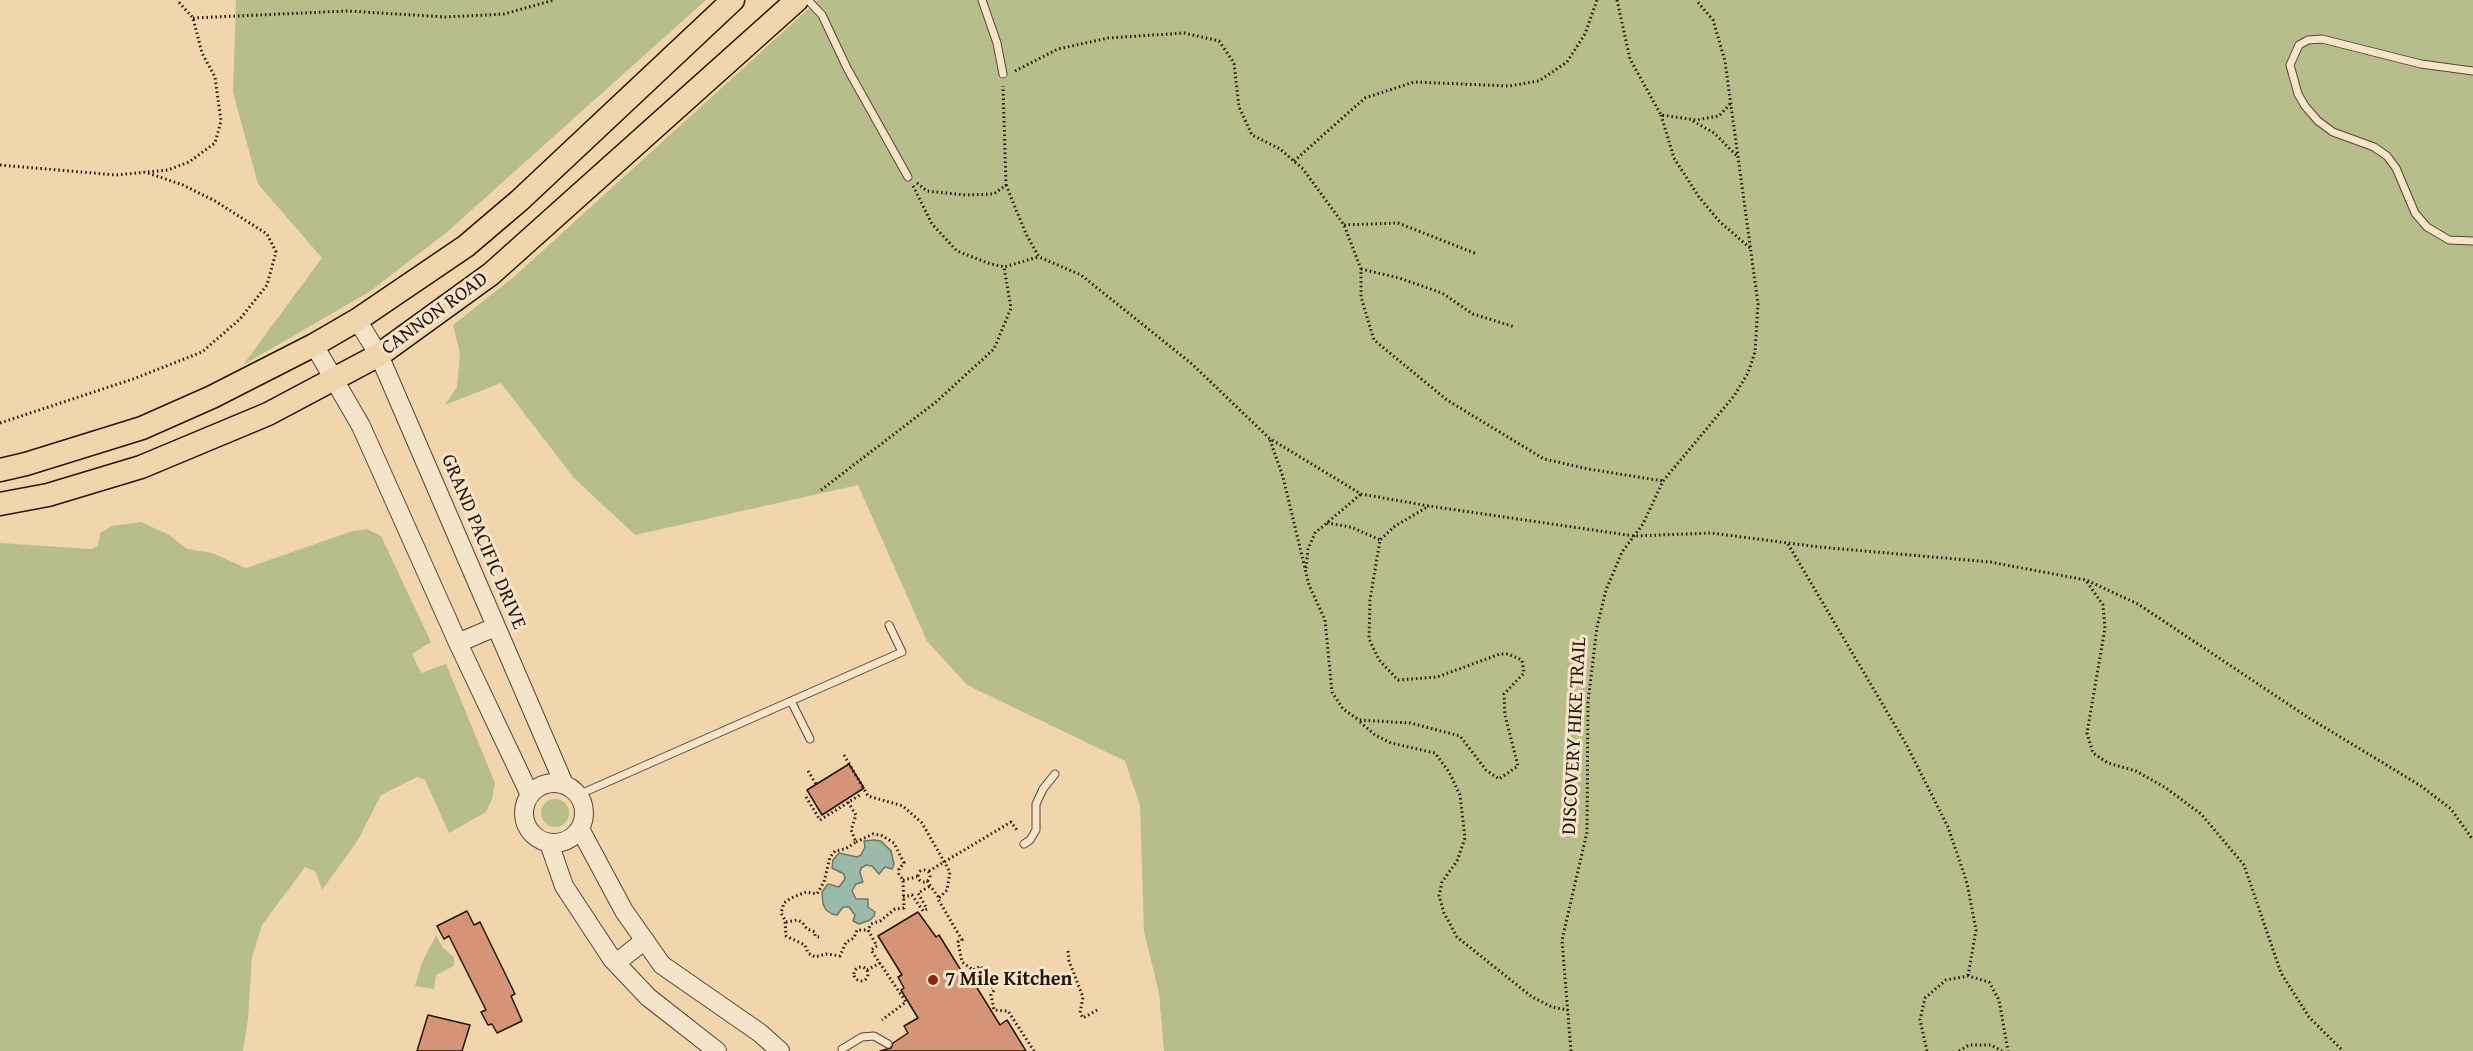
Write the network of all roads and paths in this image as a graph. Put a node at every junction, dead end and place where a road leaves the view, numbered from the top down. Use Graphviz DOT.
graph roads {
  1 [pos="177,0"];
  2 [pos="554,0"];
  3 [pos="734,0"];
  4 [pos="797,0"];
  5 [pos="808,0"];
  6 [pos="982,0"];
  7 [pos="1597,0"];
  8 [pos="1617,0"];
  9 [pos="1696,0"];
  10 [pos="193,18"];
  11 [pos="2473,71"];
  12 [pos="1003,74"];
  13 [pos="1731,103"];
  14 [pos="1661,115"];
  15 [pos="1691,119"];
  16 [pos="1738,157"];
  17 [pos="1294,161"];
  18 [pos="0,165"];
  19 [pos="144,172"];
  20 [pos="908,177"];
  21 [pos="1006,185"];
  22 [pos="1344,225"];
  23 [pos="2473,241"];
  24 [pos="1751,248"];
  25 [pos="1477,254"];
  26 [pos="1039,257"];
  27 [pos="1004,267"];
  28 [pos="1361,269"];
  29 [pos="357,320"];
  30 [pos="1515,327"];
  31 [pos="314,345"];
  32 [pos="379,354"];
  33 [pos="334,380"];
  34 [pos="0,423"];
  35 [pos="1269,438"];
  36 [pos="0,470"];
  37 [pos="1663,481"];
  38 [pos="821,490"];
  39 [pos="1361,494"];
  40 [pos="0,504"];
  41 [pos="1429,506"];
  42 [pos="1327,523"];
  43 [pos="1634,536"];
  44 [pos="1380,540"];
  45 [pos="1788,543"];
  46 [pos="1306,571"];
  47 [pos="2086,580"];
  48 [pos="889,626"];
  49 [pos="495,627"];
  50 [pos="458,643"];
  51 [pos="791,701"];
  52 [pos="1359,720"];
  53 [pos="810,739"];
  54 [pos="844,755"];
  55 [pos="808,771"];
  56 [pos="1055,774"];
  57 [pos="816,784"];
  58 [pos="571,790"];
  59 [pos="530,795"];
  60 [pos="860,795"];
  61 [pos="806,797"];
  62 [pos="848,802"];
  63 [pos="580,829"];
  64 [pos="1017,830"];
  65 [pos="2473,840"];
  66 [pos="856,842"];
  67 [pos="549,843"];
  68 [pos="1024,844"];
  69 [pos="945,862"];
  70 [pos="929,871"];
  71 [pos="917,877"];
  72 [pos="903,880"];
  73 [pos="927,881"];
  74 [pos="930,886"];
  75 [pos="903,897"];
  76 [pos="939,898"];
  77 [pos="786,922"];
  78 [pos="868,930"];
  79 [pos="819,937"];
  80 [pos="645,940"];
  81 [pos="1068,951"];
  82 [pos="616,963"];
  83 [pos="880,963"];
  84 [pos="867,970"];
  85 [pos="1968,976"];
  86 [pos="1099,1009"];
  87 [pos="1568,1010"];
  88 [pos="882,1020"];
  89 [pos="888,1044"];
  90 [pos="842,1049"];
  91 [pos="717,1051"];
  92 [pos="780,1051"];
  93 [pos="1034,1051"];
  94 [pos="1571,1051"];
  95 [pos="1928,1051"];
  96 [pos="1959,1051"];
  97 [pos="2002,1051"];
  98 [pos="2008,1051"];
  99 [pos="2343,1051"];
  1 -- 10 [label="path"];
  2 -- 10 [label="path"];
  3 -- 29 [label="main road, CANNON ROAD"];
  4 -- 32 [label="main road, CANNON ROAD"];
  5 -- 20 [label="lane"];
  6 -- 12 [label="lane"];
  7 -- 17 [label="path"];
  8 -- 14 [label="path"];
  9 -- 13 [label="path, DISCOVERY HIKE TRAIL"];
  10 -- 19 [label="path"];
  11 -- 23 [label="lane"];
  12 -- 17 [label="path"];
  12 -- 21 [label="path"];
  13 -- 15 [label="path"];
  13 -- 16 [label="path, DISCOVERY HIKE TRAIL"];
  14 -- 15 [label="path"];
  14 -- 24 [label="path"];
  15 -- 16 [label="path"];
  16 -- 24 [label="path, DISCOVERY HIKE TRAIL"];
  17 -- 22 [label="path"];
  18 -- 19 [label="path"];
  19 -- 34 [label="path"];
  20 -- 21 [label="path"];
  20 -- 27 [label="path"];
  21 -- 26 [label="path"];
  22 -- 25 [label="path"];
  22 -- 28 [label="path"];
  24 -- 37 [label="path, DISCOVERY HIKE TRAIL"];
  26 -- 27 [label="path"];
  26 -- 35 [label="path"];
  27 -- 38 [label="path"];
  28 -- 30 [label="path"];
  28 -- 37 [label="path"];
  29 -- 31 [label="main road, CANNON ROAD"];
  29 -- 32 [label="street, GRAND PACIFIC DRIVE"];
  31 -- 33 [label="street"];
  31 -- 36 [label="main road, CANNON ROAD"];
  32 -- 33 [label="main road, CANNON ROAD"];
  32 -- 49 [label="street, GRAND PACIFIC DRIVE"];
  33 -- 40 [label="main road, CANNON ROAD"];
  33 -- 50 [label="street"];
  35 -- 39 [label="path"];
  35 -- 46 [label="path"];
  37 -- 43 [label="path, DISCOVERY HIKE TRAIL"];
  39 -- 41 [label="path"];
  39 -- 42 [label="path"];
  41 -- 43 [label="path"];
  41 -- 44 [label="path"];
  42 -- 44 [label="path"];
  42 -- 46 [label="path"];
  43 -- 45 [label="path"];
  43 -- 87 [label="path, DISCOVERY HIKE TRAIL"];
  44 -- 52 [label="path"];
  45 -- 47 [label="path"];
  45 -- 85 [label="path"];
  46 -- 52 [label="path"];
  47 -- 65 [label="path"];
  47 -- 99 [label="path"];
  48 -- 51 [label="lane"];
  49 -- 50 [label="street"];
  49 -- 58 [label="street, GRAND PACIFIC DRIVE"];
  50 -- 59 [label="street"];
  51 -- 53 [label="lane"];
  51 -- 58 [label="lane"];
  52 -- 87 [label="path"];
  54 -- 69 [label="path"];
  55 -- 57 [label="path"];
  56 -- 68 [label="lane"];
  58 -- 59 [label="street"];
  58 -- 63 [label="street"];
  59 -- 67 [label="street"];
  60 -- 62 [label="path"];
  61 -- 62 [label="path"];
  62 -- 66 [label="path"];
  63 -- 67 [label="street"];
  63 -- 80 [label="street"];
  64 -- 69 [label="path"];
  66 -- 72 [label="path"];
  66 -- 77 [label="path"];
  67 -- 82 [label="street"];
  69 -- 70 [label="path"];
  69 -- 76 [label="path"];
  70 -- 71 [label="path"];
  70 -- 73 [label="path"];
  71 -- 72 [label="path"];
  71 -- 73 [label="path"];
  72 -- 75 [label="path"];
  73 -- 74 [label="path"];
  74 -- 75 [label="path"];
  74 -- 76 [label="path"];
  75 -- 78 [label="path"];
  76 -- 93 [label="path"];
  77 -- 78 [label="path"];
  77 -- 79 [label="path"];
  78 -- 83 [label="path"];
  80 -- 82 [label="street"];
  80 -- 92 [label="street"];
  81 -- 86 [label="path"];
  82 -- 91 [label="street"];
  83 -- 84 [label="path"];
  83 -- 88 [label="path"];
  84 -- 84 [label="path"];
  85 -- 95 [label="path"];
  85 -- 98 [label="path"];
  87 -- 94 [label="path, DISCOVERY HIKE TRAIL"];
  89 -- 90 [label="lane"];
  96 -- 97 [label="path"];
}
